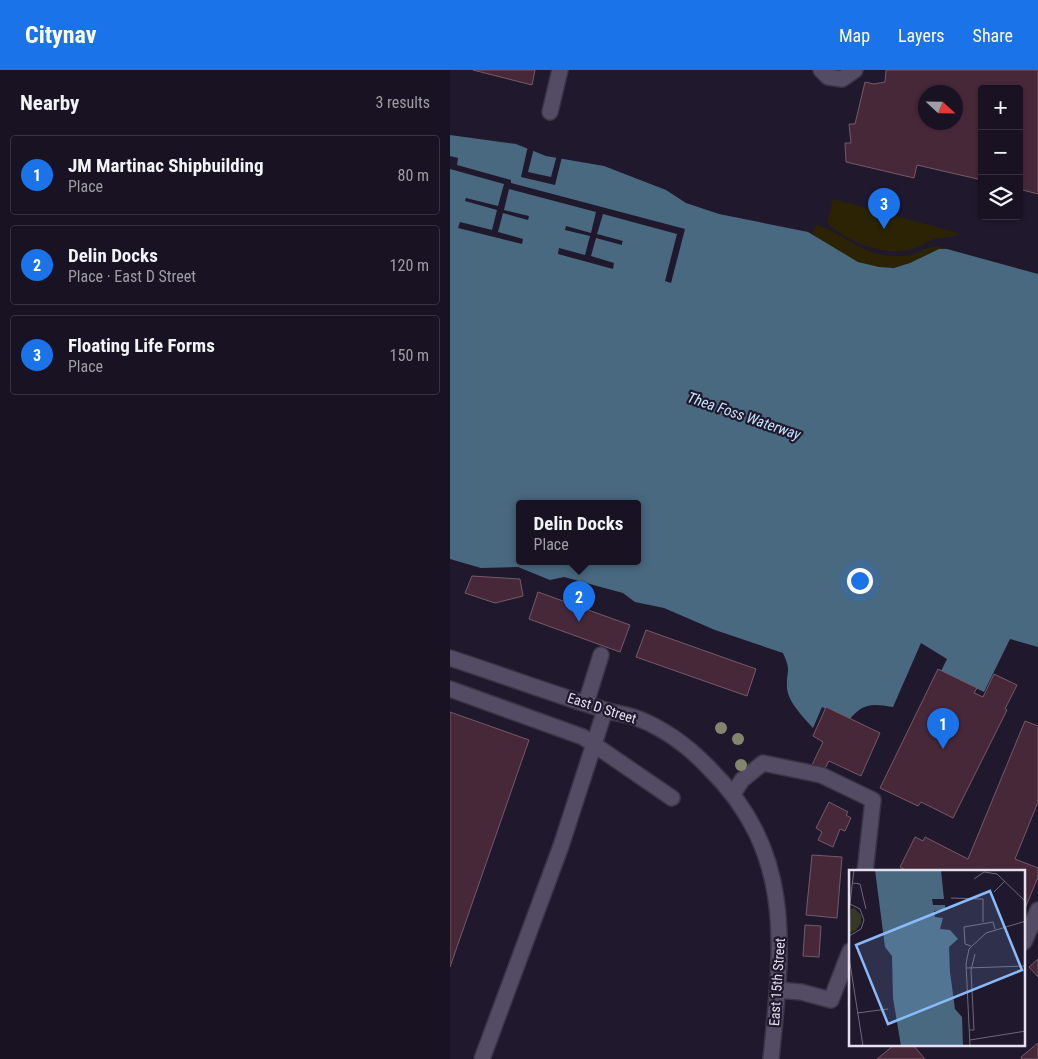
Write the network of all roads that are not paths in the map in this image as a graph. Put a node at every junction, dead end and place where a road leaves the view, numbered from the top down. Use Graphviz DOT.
graph roads {
  1 [pos="560,70"];
  2 [pos="821,70"];
  3 [pos="855,70"];
  4 [pos="550,112"];
  5 [pos="601,655"];
  6 [pos="450,658"];
  7 [pos="450,689"];
  8 [pos="586,703"];
  9 [pos="605,710"];
  10 [pos="594,744"];
  11 [pos="734,794"];
  12 [pos="672,798"];
  13 [pos="865,870"];
  14 [pos="1038,910"];
  15 [pos="1026,937"];
  16 [pos="849,954"];
  17 [pos="778,990"];
  18 [pos="482,1059"];
  19 [pos="771,1059"];
  1 -- 4 [label="street"];
  2 -- 3 [label="street"];
  5 -- 8 [label="street"];
  6 -- 8 [label="street, East D Street"];
  7 -- 10 [label="street"];
  8 -- 9 [label="street, East D Street"];
  9 -- 10 [label="street"];
  9 -- 11 [label="street, East D Street"];
  10 -- 12 [label="street"];
  10 -- 18 [label="street"];
  11 -- 13 [label="street"];
  11 -- 17 [label="street, East 15th Street"];
  14 -- 15 [label="street"];
  16 -- 17 [label="street"];
  17 -- 19 [label="street, East 15th Street"];
}
